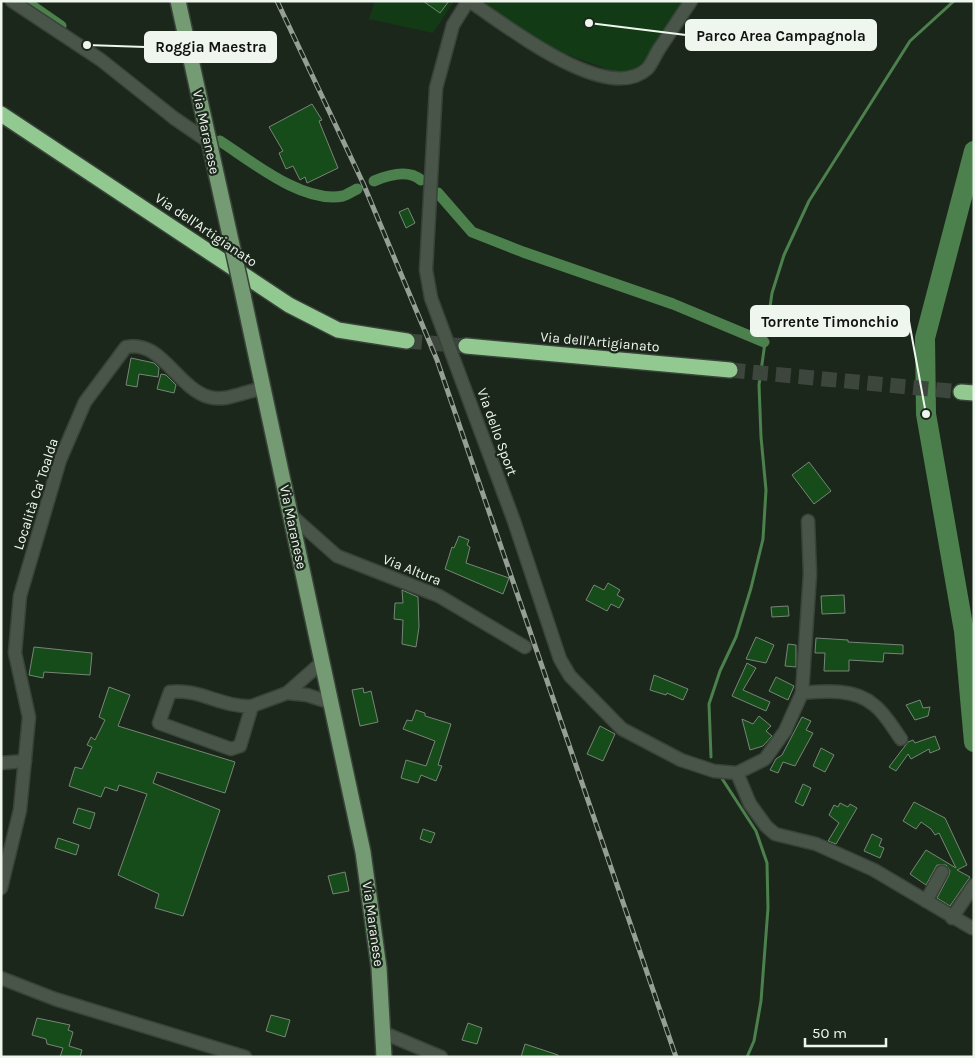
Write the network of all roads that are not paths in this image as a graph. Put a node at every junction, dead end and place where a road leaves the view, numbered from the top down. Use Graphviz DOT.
graph roads {
  1 [pos="12,1"];
  2 [pos="178,1"];
  3 [pos="469,1"];
  4 [pos="691,1"];
  5 [pos="1,114"];
  6 [pos="209,142"];
  7 [pos="407,341"];
  8 [pos="466,346"];
  9 [pos="730,370"];
  10 [pos="262,389"];
  11 [pos="292,516"];
  12 [pos="808,521"];
  13 [pos="525,647"];
  14 [pos="321,663"];
  15 [pos="287,693"];
  16 [pos="802,693"];
  17 [pos="329,702"];
  18 [pos="252,706"];
  19 [pos="901,739"];
  20 [pos="25,761"];
  21 [pos="1,763"];
  22 [pos="726,772"];
  23 [pos="942,872"];
  24 [pos="974,885"];
  25 [pos="1,888"];
  26 [pos="926,900"];
  27 [pos="952,918"];
  28 [pos="972,928"];
  29 [pos="1,978"];
  30 [pos="384,1033"];
  31 [pos="245,1057"];
  32 [pos="384,1057"];
  33 [pos="441,1057"];
  1 -- 6 [label="street"];
  2 -- 6 [label="main road, Via Maranese"];
  3 -- 4 [label="street"];
  3 -- 22 [label="street, Via dello Sport"];
  5 -- 7 [label="highway, Via dell'Artigianato"];
  6 -- 10 [label="main road, Via Maranese, bridge"];
  8 -- 9 [label="highway, Via dell'Artigianato"];
  10 -- 11 [label="main road, Via Maranese"];
  10 -- 20 [label="street, Località Ca' Toalda"];
  11 -- 13 [label="street, Via Altura"];
  11 -- 14 [label="main road, Via Maranese"];
  12 -- 16 [label="street"];
  14 -- 15 [label="street"];
  14 -- 17 [label="main road, Via Maranese"];
  15 -- 17 [label="street"];
  15 -- 18 [label="street"];
  16 -- 19 [label="street"];
  16 -- 22 [label="street"];
  17 -- 30 [label="main road, Via Maranese"];
  18 -- 18 [label="street"];
  20 -- 21 [label="street"];
  20 -- 25 [label="street, Località Ca' Toalda"];
  22 -- 26 [label="street"];
  23 -- 26 [label="street"];
  24 -- 27 [label="street"];
  26 -- 27 [label="street"];
  27 -- 28 [label="street"];
  29 -- 31 [label="street"];
  30 -- 32 [label="main road, Via Maranese"];
  30 -- 33 [label="street"];
}
